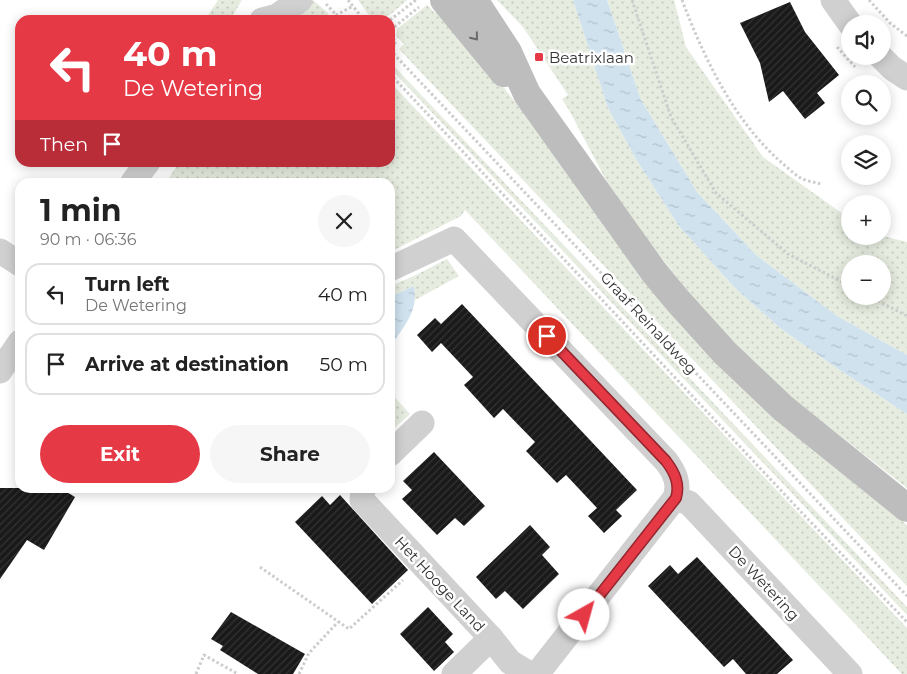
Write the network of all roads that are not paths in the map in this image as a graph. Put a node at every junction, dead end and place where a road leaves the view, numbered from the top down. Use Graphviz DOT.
graph roads {
  1 [pos="270,0"];
  2 [pos="300,0"];
  3 [pos="474,0"];
  4 [pos="833,0"];
  5 [pos="432,3"];
  6 [pos="264,15"];
  7 [pos="278,15"];
  8 [pos="844,15"];
  9 [pos="889,65"];
  10 [pos="907,78"];
  11 [pos="527,94"];
  12 [pos="144,167"];
  13 [pos="137,178"];
  14 [pos="0,251"];
  15 [pos="15,261"];
  16 [pos="395,267"];
  17 [pos="15,350"];
  18 [pos="0,372"];
  19 [pos="422,423"];
  20 [pos="395,449"];
  21 [pos="363,493"];
  22 [pos="676,498"];
  23 [pos="907,508"];
  24 [pos="491,638"];
  25 [pos="454,674"];
  26 [pos="530,674"];
  27 [pos="538,674"];
  28 [pos="850,674"];
  1 -- 6 [label="street"];
  2 -- 7 [label="street"];
  3 -- 11 [label="main road"];
  4 -- 8 [label="street"];
  5 -- 11 [label="main road, one-way"];
  9 -- 10 [label="street"];
  11 -- 23 [label="main road"];
  12 -- 13 [label="street"];
  14 -- 15 [label="street"];
  16 -- 22 [label="street"];
  17 -- 18 [label="street"];
  19 -- 20 [label="street"];
  21 -- 24 [label="street, Het Hooge Land"];
  22 -- 27 [label="street"];
  22 -- 28 [label="street, De Wetering"];
  24 -- 25 [label="street, Het Hooge Land"];
  24 -- 26 [label="street"];
}
